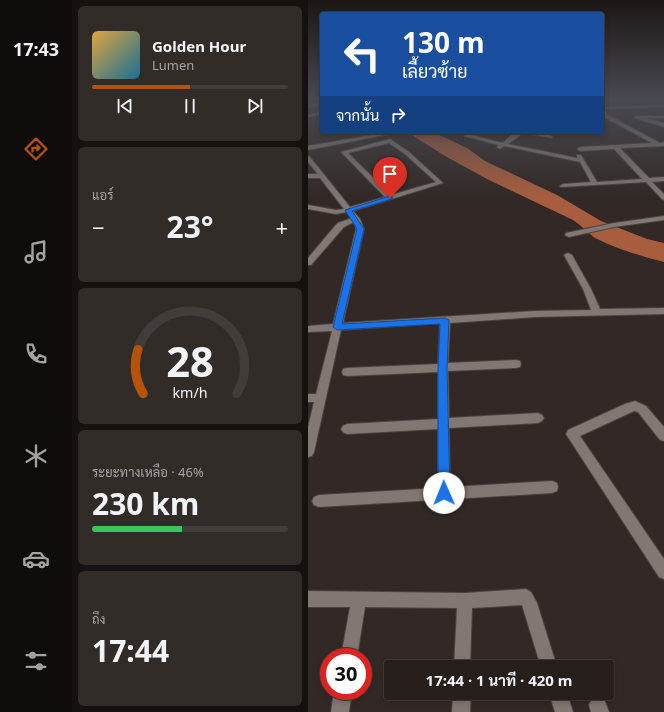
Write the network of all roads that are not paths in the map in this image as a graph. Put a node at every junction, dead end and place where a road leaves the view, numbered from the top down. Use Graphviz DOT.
graph roads {
  1 [pos="640,133"];
  2 [pos="387,134"];
  3 [pos="470,134"];
  4 [pos="518,134"];
  5 [pos="535,134"];
  6 [pos="467,136"];
  7 [pos="550,137"];
  8 [pos="461,140"];
  9 [pos="661,144"];
  10 [pos="504,145"];
  11 [pos="616,147"];
  12 [pos="308,148"];
  13 [pos="496,150"];
  14 [pos="308,158"];
  15 [pos="583,161"];
  16 [pos="308,176"];
  17 [pos="322,176"];
  18 [pos="664,179"];
  19 [pos="646,180"];
  20 [pos="595,184"];
  21 [pos="562,186"];
  22 [pos="390,198"];
  23 [pos="664,198"];
  24 [pos="308,208"];
  25 [pos="348,210"];
  26 [pos="664,218"];
  27 [pos="356,220"];
  28 [pos="570,235"];
  29 [pos="568,255"];
  30 [pos="308,263"];
  31 [pos="596,311"];
  32 [pos="664,311"];
  33 [pos="445,320"];
  34 [pos="337,327"];
  35 [pos="308,329"];
  36 [pos="516,364"];
  37 [pos="443,368"];
  38 [pos="347,372"];
  39 [pos="308,398"];
  40 [pos="321,398"];
  41 [pos="538,418"];
  42 [pos="444,423"];
  43 [pos="347,428"];
  44 [pos="664,436"];
  45 [pos="308,452"];
  46 [pos="552,487"];
  47 [pos="444,493"];
  48 [pos="319,501"];
  49 [pos="664,572"];
  50 [pos="359,598"];
  51 [pos="308,599"];
  52 [pos="464,601"];
  53 [pos="351,648"];
  54 [pos="462,660"];
  55 [pos="547,660"];
  56 [pos="342,700"];
  57 [pos="462,700"];
  58 [pos="560,700"];
  59 [pos="340,712"];
  60 [pos="461,712"];
  61 [pos="564,712"];
  1 -- 9 [label="street"];
  2 -- 12 [label="street"];
  3 -- 6 [label="street"];
  4 -- 10 [label="street"];
  5 -- 7 [label="street"];
  6 -- 8 [label="street"];
  6 -- 10 [label="street"];
  9 -- 11 [label="street"];
  10 -- 13 [label="street"];
  10 -- 15 [label="street"];
  11 -- 15 [label="street"];
  11 -- 19 [label="street"];
  14 -- 17 [label="street"];
  15 -- 20 [label="street"];
  16 -- 17 [label="street"];
  17 -- 25 [label="street"];
  18 -- 19 [label="street"];
  19 -- 20 [label="street"];
  19 -- 23 [label="street"];
  20 -- 21 [label="street"];
  22 -- 22 [label="street"];
  22 -- 25 [label="street"];
  24 -- 25 [label="street"];
  25 -- 27 [label="street"];
  26 -- 28 [label="street"];
  27 -- 30 [label="street"];
  27 -- 34 [label="street"];
  29 -- 31 [label="street"];
  31 -- 32 [label="street"];
  31 -- 33 [label="street"];
  33 -- 34 [label="street"];
  33 -- 37 [label="street"];
  34 -- 35 [label="street"];
  34 -- 40 [label="street"];
  36 -- 37 [label="street"];
  37 -- 38 [label="street"];
  37 -- 42 [label="street"];
  39 -- 40 [label="street"];
  40 -- 45 [label="street"];
  41 -- 42 [label="street"];
  42 -- 43 [label="street"];
  42 -- 47 [label="street"];
  44 -- 49 [label="street"];
  46 -- 47 [label="street"];
  47 -- 48 [label="street"];
  50 -- 51 [label="street"];
  50 -- 52 [label="street"];
  50 -- 53 [label="street"];
  52 -- 54 [label="street"];
  52 -- 55 [label="street"];
  56 -- 59 [label="street"];
  57 -- 60 [label="street"];
  58 -- 61 [label="street"];
}
